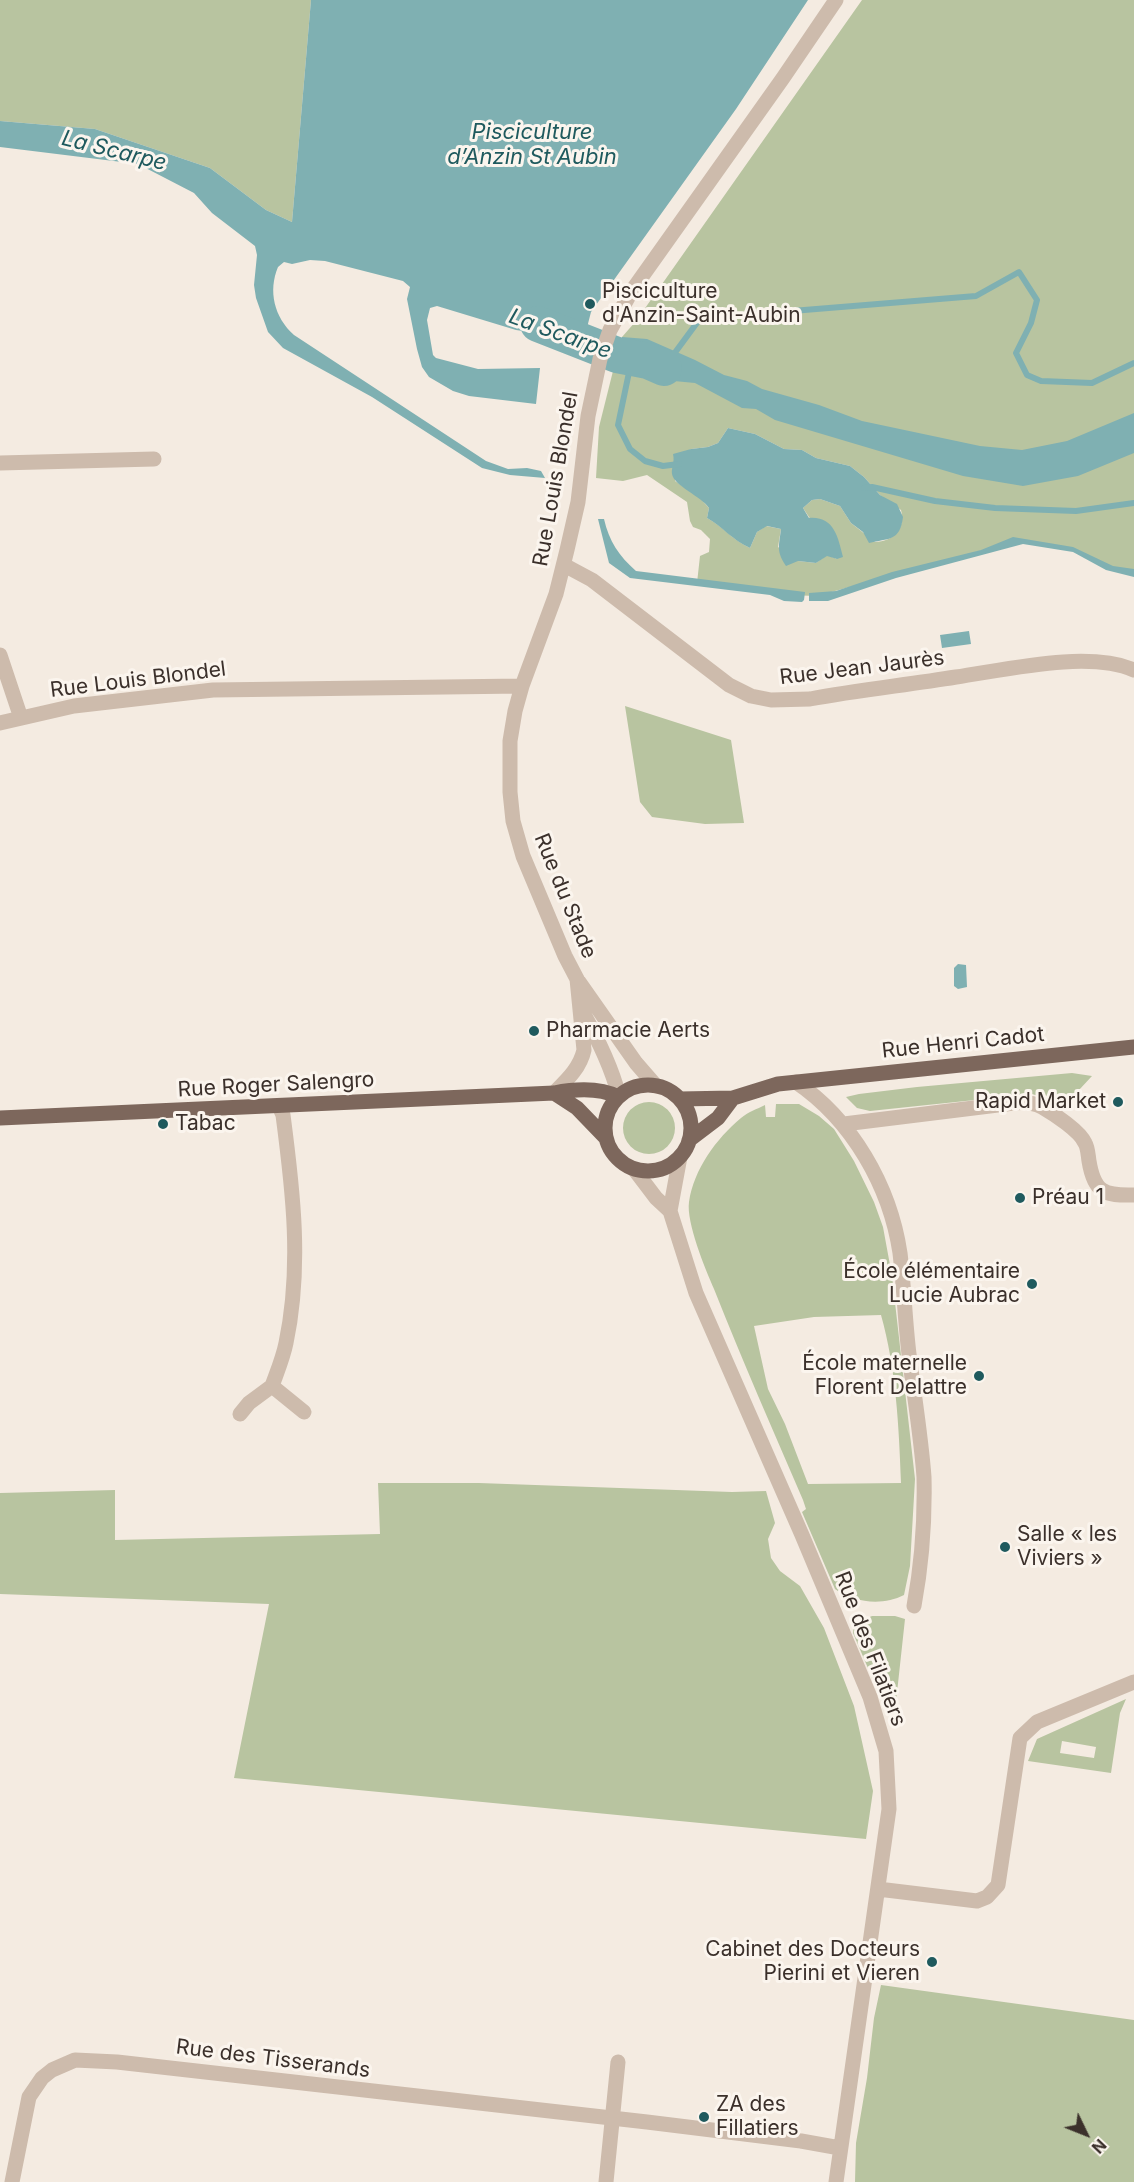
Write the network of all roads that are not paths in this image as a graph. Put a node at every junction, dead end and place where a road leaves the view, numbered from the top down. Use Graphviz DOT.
graph roads {
  1 [pos="836,0"];
  2 [pos="154,459"];
  3 [pos="0,463"];
  4 [pos="564,565"];
  5 [pos="0,655"];
  6 [pos="1134,670"];
  7 [pos="522,686"];
  8 [pos="21,718"];
  9 [pos="0,723"];
  10 [pos="577,979"];
  11 [pos="579,1006"];
  12 [pos="1134,1047"];
  13 [pos="796,1082"];
  14 [pos="656,1086"];
  15 [pos="554,1093"];
  16 [pos="619,1096"];
  17 [pos="733,1098"];
  18 [pos="680,1099"];
  19 [pos="279,1106"];
  20 [pos="0,1118"];
  21 [pos="844,1124"];
  22 [pos="606,1137"];
  23 [pos="689,1140"];
  24 [pos="680,1157"];
  25 [pos="634,1169"];
  26 [pos="1134,1195"];
  27 [pos="670,1211"];
  28 [pos="272,1386"];
  29 [pos="304,1412"];
  30 [pos="240,1414"];
  31 [pos="914,1606"];
  32 [pos="1134,1682"];
  33 [pos="878,1888"];
  34 [pos="618,2062"];
  35 [pos="614,2119"];
  36 [pos="840,2148"];
  37 [pos="12,2182"];
  38 [pos="606,2182"];
  39 [pos="836,2182"];
  1 -- 4 [label="street, Rue Louis Blondel"];
  2 -- 3 [label="street"];
  4 -- 6 [label="street, Rue Jean Jaurès"];
  4 -- 7 [label="street, Rue Louis Blondel"];
  5 -- 8 [label="street"];
  7 -- 8 [label="street, Rue Louis Blondel"];
  7 -- 10 [label="street, Rue du Stade"];
  8 -- 9 [label="street, Rue Louis Blondel"];
  10 -- 11 [label="street, Rue du Stade"];
  10 -- 14 [label="street, Rue du Stade"];
  11 -- 15 [label="street, Rue du Stade"];
  11 -- 16 [label="street, Rue du Stade"];
  12 -- 13 [label="main road, Rue Henri Cadot"];
  13 -- 17 [label="main road, Rue Henri Cadot"];
  13 -- 21 [label="street"];
  14 -- 16 [label="main road"];
  14 -- 18 [label="main road"];
  15 -- 16 [label="main road, Rue Roger Salengro"];
  15 -- 19 [label="main road, Rue Roger Salengro"];
  15 -- 22 [label="main road"];
  16 -- 22 [label="main road"];
  17 -- 18 [label="main road"];
  17 -- 23 [label="main road"];
  18 -- 23 [label="main road"];
  19 -- 20 [label="main road, Rue Roger Salengro"];
  19 -- 28 [label="street"];
  21 -- 26 [label="street"];
  21 -- 31 [label="street"];
  22 -- 25 [label="main road"];
  23 -- 24 [label="main road"];
  24 -- 25 [label="main road"];
  24 -- 27 [label="street"];
  25 -- 27 [label="street, Rue des Filatiers"];
  27 -- 33 [label="street, Rue des Filatiers"];
  28 -- 29 [label="street"];
  28 -- 30 [label="street"];
  32 -- 33 [label="street"];
  33 -- 36 [label="street, Rue des Filatiers"];
  34 -- 35 [label="street"];
  35 -- 36 [label="street, Rue des Tisserands"];
  35 -- 37 [label="street, Rue des Tisserands"];
  35 -- 38 [label="street"];
  36 -- 39 [label="street, Rue des Filatiers"];
}
